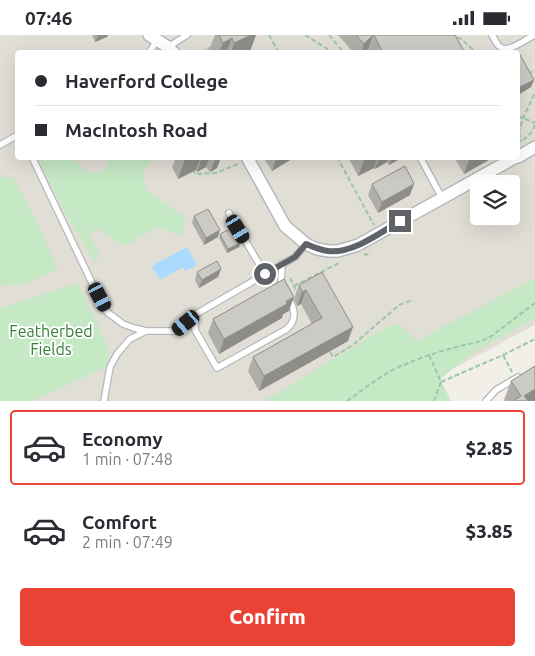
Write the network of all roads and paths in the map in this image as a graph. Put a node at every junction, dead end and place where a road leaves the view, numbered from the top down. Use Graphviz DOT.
graph roads {
  1 [pos="187,35"];
  2 [pos="269,35"];
  3 [pos="305,35"];
  4 [pos="328,35"];
  5 [pos="450,35"];
  6 [pos="492,35"];
  7 [pos="535,35"];
  8 [pos="153,37"];
  9 [pos="216,45"];
  10 [pos="150,50"];
  11 [pos="171,50"];
  12 [pos="207,50"];
  13 [pos="277,50"];
  14 [pos="329,50"];
  15 [pos="341,50"];
  16 [pos="473,50"];
  17 [pos="535,71"];
  18 [pos="525,76"];
  19 [pos="535,93"];
  20 [pos="520,117"];
  21 [pos="523,118"];
  22 [pos="535,124"];
  23 [pos="520,126"];
  24 [pos="15,137"];
  25 [pos="520,138"];
  26 [pos="522,144"];
  27 [pos="0,145"];
  28 [pos="535,147"];
  29 [pos="520,155"];
  30 [pos="33,160"];
  31 [pos="246,160"];
  32 [pos="249,160"];
  33 [pos="339,160"];
  34 [pos="422,160"];
  35 [pos="512,160"];
  36 [pos="193,169"];
  37 [pos="442,198"];
  38 [pos="229,213"];
  39 [pos="379,233"];
  40 [pos="306,244"];
  41 [pos="362,251"];
  42 [pos="371,252"];
  43 [pos="345,260"];
  44 [pos="282,264"];
  45 [pos="265,274"];
  46 [pos="294,285"];
  47 [pos="300,296"];
  48 [pos="412,300"];
  49 [pos="535,303"];
  50 [pos="196,314"];
  51 [pos="146,331"];
  52 [pos="535,339"];
  53 [pos="330,351"];
  54 [pos="429,355"];
  55 [pos="502,355"];
  56 [pos="527,372"];
  57 [pos="515,378"];
  58 [pos="441,382"];
  59 [pos="104,401"];
  60 [pos="347,401"];
  61 [pos="434,401"];
  62 [pos="486,401"];
  1 -- 11 [label="lane"];
  2 -- 13 [label="path"];
  3 -- 14 [label="path"];
  4 -- 15 [label="path"];
  5 -- 16 [label="path"];
  6 -- 7 [label="lane"];
  8 -- 10 [label="lane"];
  8 -- 11 [label="street"];
  9 -- 12 [label="path"];
  17 -- 18 [label="path"];
  19 -- 21 [label="path"];
  20 -- 21 [label="path"];
  21 -- 22 [label="path"];
  21 -- 23 [label="path"];
  22 -- 26 [label="path"];
  24 -- 27 [label="lane"];
  25 -- 26 [label="path"];
  28 -- 29 [label="street"];
  30 -- 51 [label="lane"];
  31 -- 36 [label="path"];
  32 -- 40 [label="street"];
  33 -- 39 [label="path"];
  34 -- 37 [label="lane"];
  35 -- 37 [label="street"];
  37 -- 39 [label="street"];
  38 -- 45 [label="lane"];
  39 -- 40 [label="street"];
  40 -- 44 [label="lane"];
  41 -- 42 [label="path"];
  43 -- 46 [label="path"];
  44 -- 45 [label="lane"];
  44 -- 46 [label="path"];
  44 -- 50 [label="lane"];
  45 -- 50 [label="lane"];
  46 -- 47 [label="path"];
  48 -- 53 [label="path"];
  49 -- 54 [label="path"];
  50 -- 51 [label="lane"];
  51 -- 59 [label="lane"];
  52 -- 55 [label="path"];
  54 -- 58 [label="path"];
  54 -- 60 [label="path"];
  55 -- 57 [label="path"];
  55 -- 58 [label="path"];
  56 -- 57 [label="lane"];
  57 -- 62 [label="lane"];
  58 -- 61 [label="path"];
}
